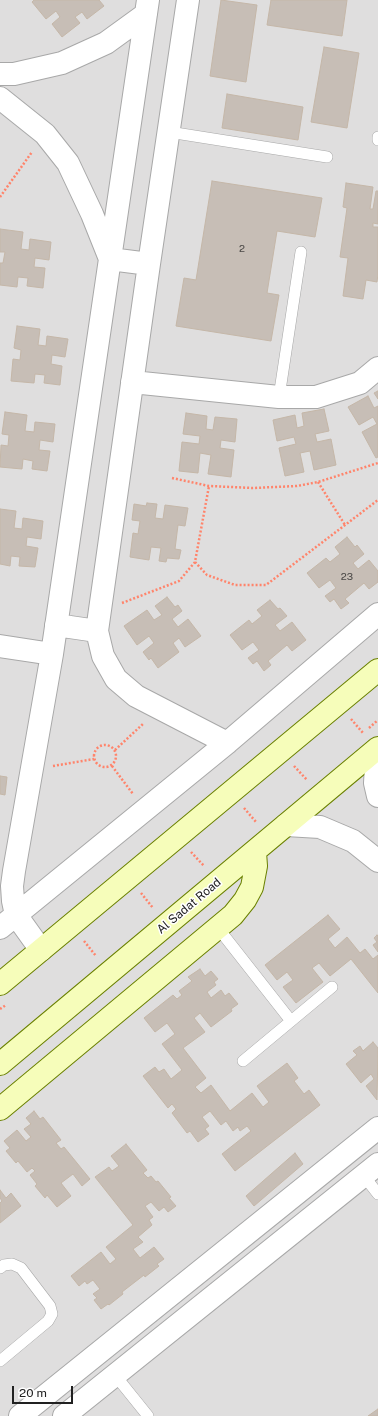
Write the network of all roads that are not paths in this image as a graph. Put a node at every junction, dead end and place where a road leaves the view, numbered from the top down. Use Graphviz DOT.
graph roads {
  1 [pos="188,0"];
  2 [pos="147,7"];
  3 [pos="0,74"];
  4 [pos="0,98"];
  5 [pos="169,132"];
  6 [pos="327,157"];
  7 [pos="301,252"];
  8 [pos="110,259"];
  9 [pos="149,264"];
  10 [pos="378,368"];
  11 [pos="132,382"];
  12 [pos="280,397"];
  13 [pos="378,614"];
  14 [pos="98,621"];
  15 [pos="56,625"];
  16 [pos="0,646"];
  17 [pos="52,654"];
  18 [pos="378,670"];
  19 [pos="227,743"];
  20 [pos="377,749"];
  21 [pos="378,796"];
  22 [pos="286,825"];
  23 [pos="255,852"];
  24 [pos="378,861"];
  25 [pos="8,922"];
  26 [pos="218,928"];
  27 [pos="41,950"];
  28 [pos="0,984"];
  29 [pos="332,987"];
  30 [pos="291,1021"];
  31 [pos="243,1061"];
  32 [pos="0,1064"];
  33 [pos="0,1109"];
  34 [pos="378,1128"];
  35 [pos="371,1170"];
  36 [pos="378,1194"];
  37 [pos="0,1268"];
  38 [pos="0,1361"];
  39 [pos="116,1375"];
  40 [pos="20,1416"];
  41 [pos="64,1416"];
  42 [pos="148,1416"];
  1 -- 5 [label="street"];
  2 -- 3 [label="street"];
  2 -- 8 [label="street"];
  4 -- 8 [label="street"];
  5 -- 6 [label="lane"];
  5 -- 9 [label="street"];
  7 -- 12 [label="lane"];
  8 -- 9 [label="street"];
  8 -- 15 [label="street"];
  9 -- 11 [label="street"];
  10 -- 12 [label="street"];
  11 -- 12 [label="street"];
  11 -- 14 [label="street"];
  13 -- 19 [label="street"];
  14 -- 15 [label="street"];
  14 -- 19 [label="street"];
  15 -- 17 [label="street"];
  16 -- 17 [label="street"];
  17 -- 25 [label="street"];
  18 -- 27 [label="main road"];
  19 -- 25 [label="street"];
  20 -- 21 [label="street"];
  20 -- 22 [label="main road, Al Sadat Road"];
  22 -- 23 [label="main road, Al Sadat Road"];
  22 -- 24 [label="street"];
  23 -- 26 [label="main road"];
  23 -- 32 [label="main road, Al Sadat Road"];
  25 -- 27 [label="street"];
  26 -- 30 [label="lane"];
  26 -- 33 [label="main road"];
  27 -- 28 [label="main road"];
  29 -- 30 [label="lane"];
  30 -- 31 [label="lane"];
  34 -- 40 [label="street"];
  35 -- 36 [label="lane"];
  35 -- 39 [label="street"];
  37 -- 38 [label="lane"];
  39 -- 41 [label="street"];
  39 -- 42 [label="lane"];
}
